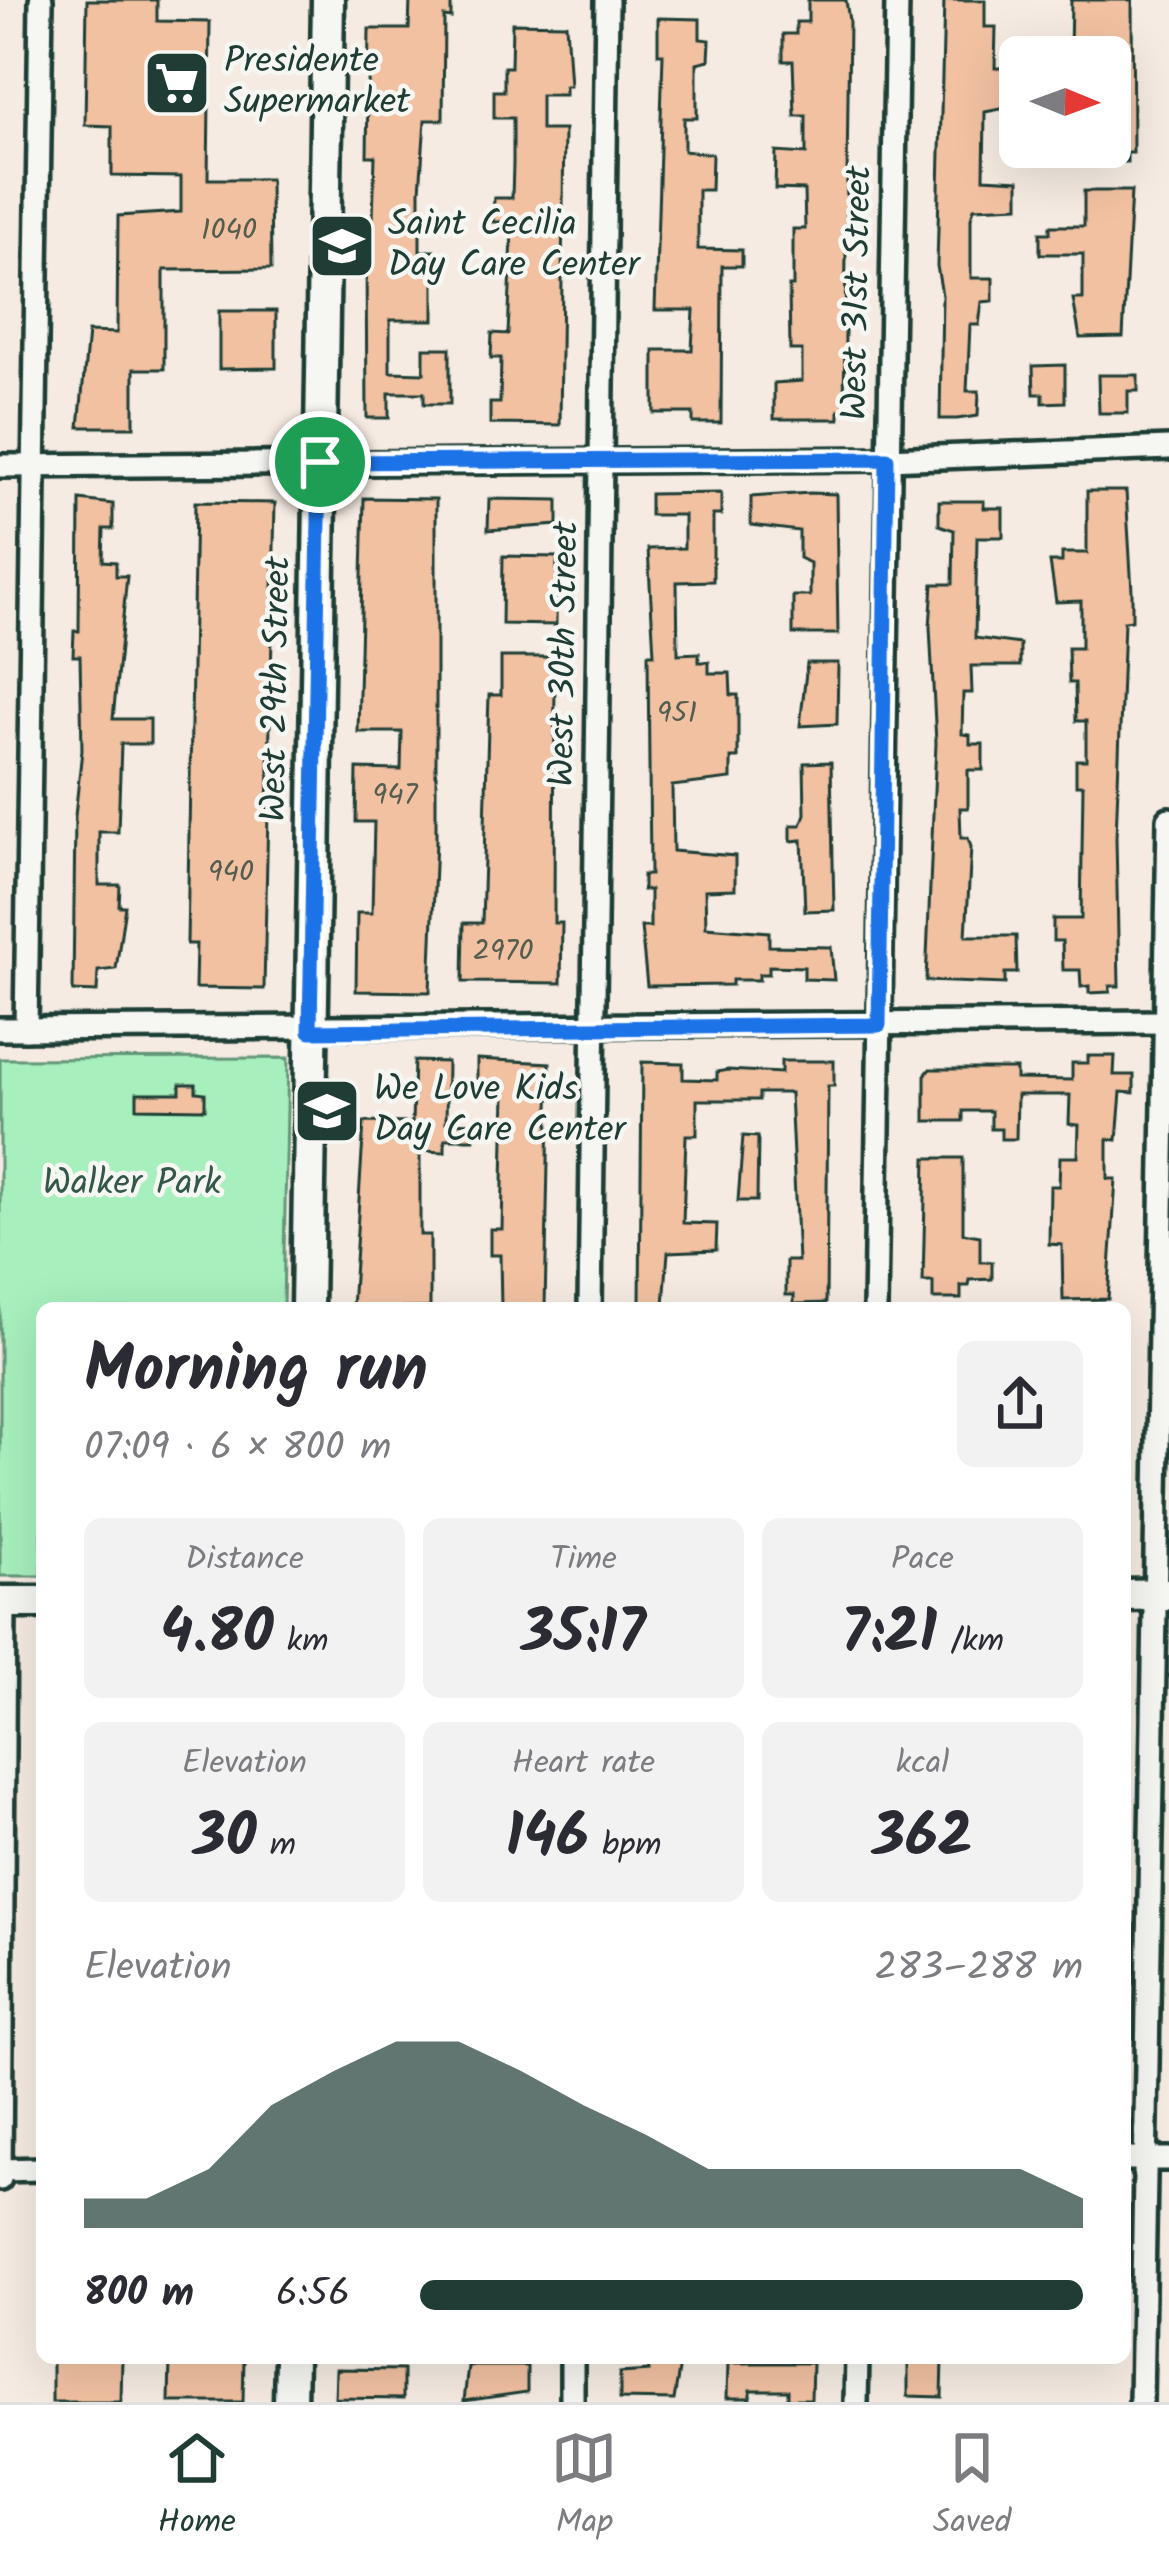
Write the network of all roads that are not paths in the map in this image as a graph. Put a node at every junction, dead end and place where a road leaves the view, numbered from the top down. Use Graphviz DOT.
graph roads {
  1 [pos="41,0"];
  2 [pos="328,0"];
  3 [pos="607,0"];
  4 [pos="898,0"];
  5 [pos="1169,448"];
  6 [pos="887,459"];
  7 [pos="601,461"];
  8 [pos="320,462"];
  9 [pos="0,466"];
  10 [pos="34,466"];
  11 [pos="1169,819"];
  12 [pos="1167,1022"];
  13 [pos="592,1025"];
  14 [pos="879,1025"];
  15 [pos="0,1029"];
  16 [pos="26,1029"];
  17 [pos="310,1031"];
  18 [pos="307,1302"];
  19 [pos="590,1302"];
  20 [pos="875,1302"];
  21 [pos="1149,1594"];
  22 [pos="36,1602"];
  23 [pos="2,1603"];
  24 [pos="1135,2159"];
  25 [pos="1169,2159"];
  26 [pos="36,2169"];
  27 [pos="0,2170"];
  28 [pos="0,2179"];
  29 [pos="291,2364"];
  30 [pos="572,2364"];
  31 [pos="857,2364"];
  32 [pos="290,2402"];
  33 [pos="572,2402"];
  34 [pos="856,2402"];
  35 [pos="1141,2402"];
  1 -- 10 [label="street"];
  2 -- 8 [label="street, West 29th Street"];
  3 -- 7 [label="street, West 30th Street"];
  4 -- 6 [label="street, West 31st Street"];
  5 -- 6 [label="street"];
  6 -- 7 [label="street"];
  6 -- 14 [label="street, West 31st Street"];
  7 -- 8 [label="street"];
  7 -- 13 [label="street, West 30th Street"];
  8 -- 10 [label="street"];
  8 -- 17 [label="street, West 29th Street"];
  9 -- 10 [label="street"];
  10 -- 16 [label="street"];
  11 -- 12 [label="street"];
  12 -- 14 [label="street"];
  12 -- 21 [label="street"];
  13 -- 14 [label="street"];
  13 -- 17 [label="street"];
  13 -- 19 [label="street, West 30th Street"];
  14 -- 20 [label="street, West 31st Street"];
  15 -- 16 [label="street"];
  16 -- 17 [label="street"];
  17 -- 18 [label="street, West 29th Street"];
  21 -- 24 [label="street"];
  22 -- 23 [label="street"];
  23 -- 27 [label="street"];
  24 -- 25 [label="street"];
  24 -- 35 [label="street"];
  26 -- 27 [label="street"];
  27 -- 28 [label="street"];
  29 -- 32 [label="street"];
  30 -- 33 [label="street"];
  31 -- 34 [label="street"];
}
